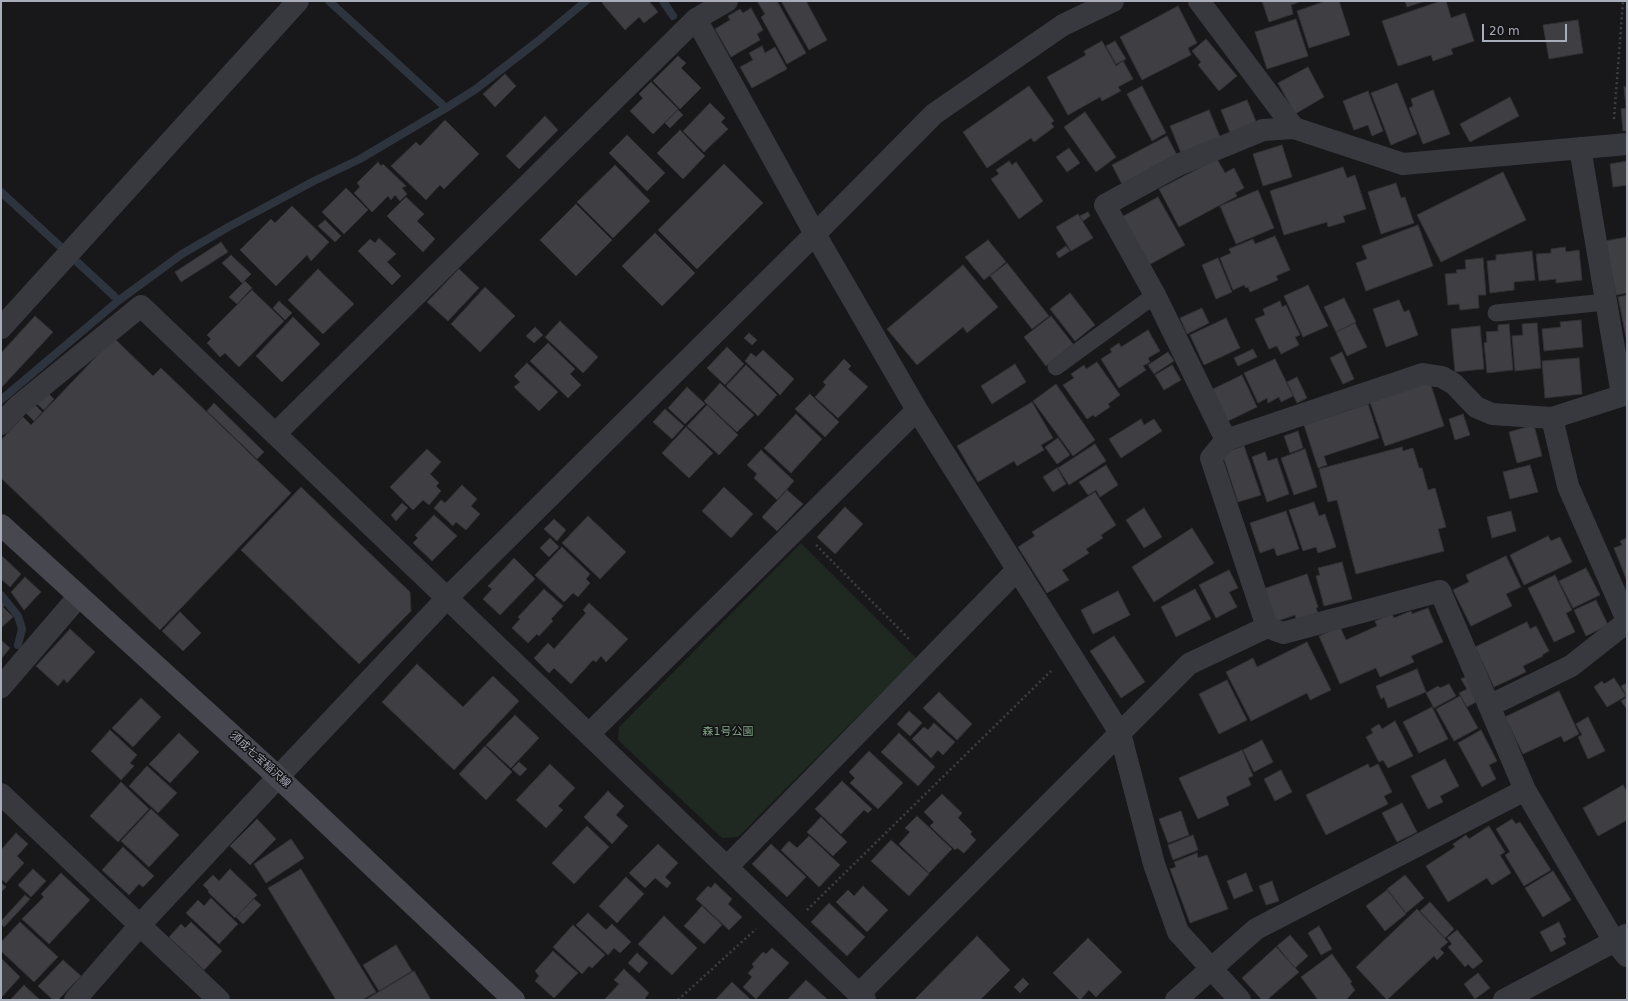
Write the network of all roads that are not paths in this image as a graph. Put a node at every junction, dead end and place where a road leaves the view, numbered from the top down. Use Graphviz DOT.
graph roads {
  1 [pos="298,1"];
  2 [pos="726,1"];
  3 [pos="1113,1"];
  4 [pos="1199,1"];
  5 [pos="696,19"];
  6 [pos="1294,128"];
  7 [pos="1619,145"];
  8 [pos="1580,148"];
  9 [pos="815,234"];
  10 [pos="1155,295"];
  11 [pos="1606,302"];
  12 [pos="1496,313"];
  13 [pos="1,328"];
  14 [pos="1056,367"];
  15 [pos="1625,395"];
  16 [pos="916,410"];
  17 [pos="1552,418"];
  18 [pos="1,424"];
  19 [pos="275,434"];
  20 [pos="1226,440"];
  21 [pos="1,525"];
  22 [pos="1017,570"];
  23 [pos="79,596"];
  24 [pos="447,598"];
  25 [pos="1627,621"];
  26 [pos="1267,627"];
  27 [pos="1,687"];
  28 [pos="1489,706"];
  29 [pos="589,734"];
  30 [pos="1120,734"];
  31 [pos="278,776"];
  32 [pos="1525,790"];
  33 [pos="1,794"];
  34 [pos="727,867"];
  35 [pos="140,925"];
  36 [pos="1623,944"];
  37 [pos="1210,968"];
  38 [pos="862,997"];
  39 [pos="75,1000"];
  40 [pos="219,1000"];
  41 [pos="514,1000"];
  42 [pos="1176,1000"];
  43 [pos="1240,1000"];
  44 [pos="1504,1000"];
  1 -- 13 [label="street"];
  2 -- 5 [label="street"];
  3 -- 9 [label="street"];
  4 -- 6 [label="street"];
  5 -- 9 [label="street"];
  5 -- 19 [label="street"];
  6 -- 8 [label="street"];
  6 -- 10 [label="street"];
  7 -- 8 [label="street"];
  8 -- 11 [label="street"];
  9 -- 16 [label="street"];
  9 -- 24 [label="street"];
  10 -- 14 [label="lane"];
  10 -- 20 [label="street"];
  11 -- 12 [label="lane"];
  11 -- 15 [label="street"];
  15 -- 17 [label="street"];
  16 -- 22 [label="street"];
  16 -- 29 [label="street"];
  17 -- 20 [label="street"];
  17 -- 25 [label="street"];
  18 -- 19 [label="street"];
  19 -- 24 [label="street"];
  20 -- 26 [label="street"];
  21 -- 23 [label="main road, 須成七宝稲沢線"];
  22 -- 30 [label="street"];
  22 -- 34 [label="street"];
  23 -- 27 [label="street"];
  23 -- 31 [label="main road, 須成七宝稲沢線"];
  24 -- 29 [label="street"];
  24 -- 31 [label="street"];
  25 -- 28 [label="street"];
  26 -- 28 [label="street"];
  26 -- 30 [label="street"];
  28 -- 32 [label="street"];
  29 -- 34 [label="street"];
  30 -- 37 [label="street"];
  30 -- 38 [label="street"];
  31 -- 35 [label="street"];
  31 -- 41 [label="main road, 須成七宝稲沢線"];
  32 -- 36 [label="street"];
  32 -- 37 [label="street"];
  33 -- 35 [label="street"];
  34 -- 38 [label="street"];
  35 -- 39 [label="street"];
  35 -- 40 [label="street"];
  36 -- 44 [label="street"];
  37 -- 42 [label="street"];
  37 -- 43 [label="street"];
}
